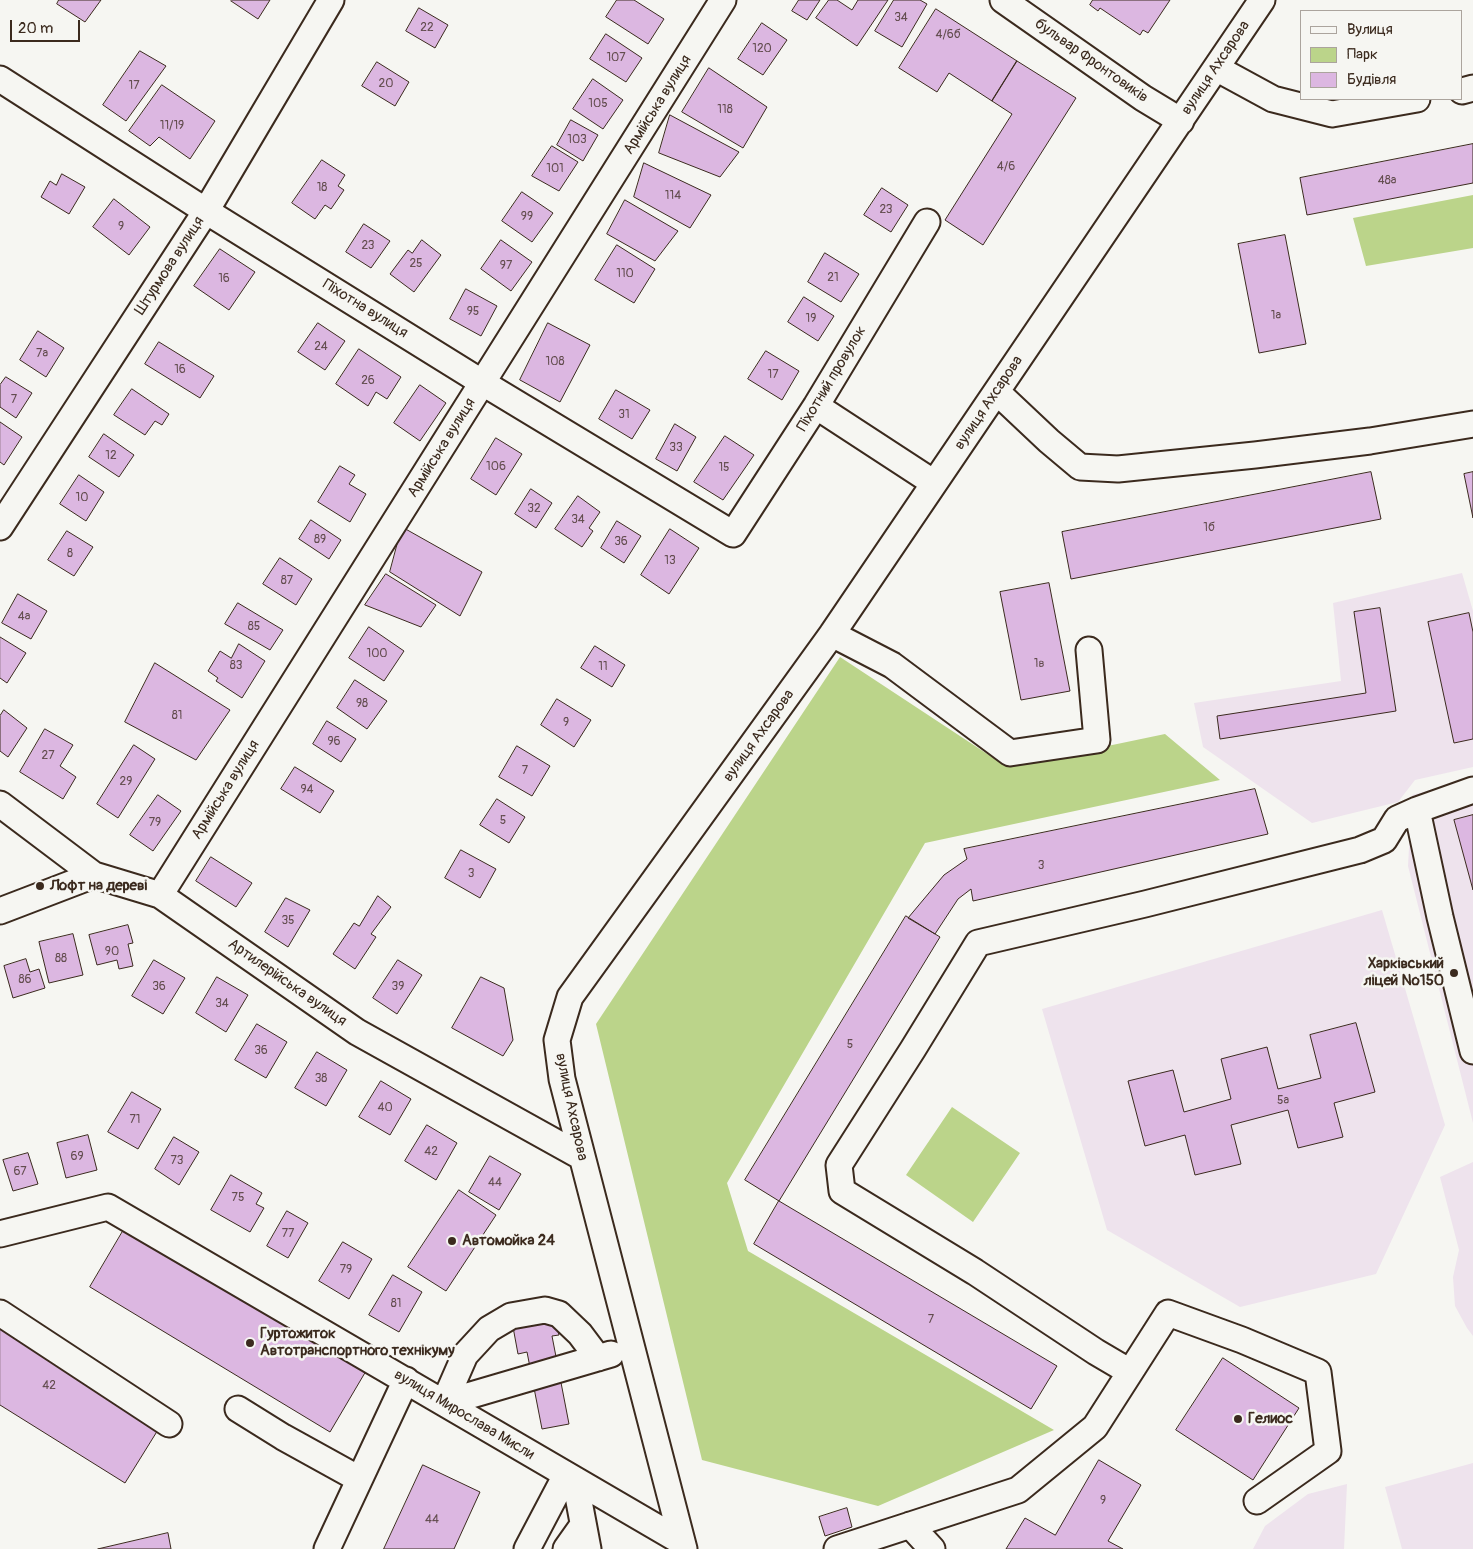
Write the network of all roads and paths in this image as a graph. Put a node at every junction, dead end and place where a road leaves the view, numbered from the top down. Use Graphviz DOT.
graph roads {
  1 [pos="331,0"];
  2 [pos="723,0"];
  3 [pos="1003,0"];
  4 [pos="1262,0"];
  5 [pos="1216,68"];
  6 [pos="0,80"];
  7 [pos="1411,100"];
  8 [pos="1181,121"];
  9 [pos="206,212"];
  10 [pos="927,222"];
  11 [pos="484,383"];
  12 [pos="997,392"];
  13 [pos="816,406"];
  14 [pos="1473,424"];
  15 [pos="934,483"];
  16 [pos="0,527"];
  17 [pos="733,534"];
  18 [pos="832,634"];
  19 [pos="1089,650"];
  20 [pos="1473,790"];
  21 [pos="0,804"];
  22 [pos="1417,810"];
  23 [pos="94,876"];
  24 [pos="160,895"];
  25 [pos="0,911"];
  26 [pos="1473,1051"];
  27 [pos="582,1157"];
  28 [pos="0,1234"];
  29 [pos="0,1313"];
  30 [pos="630,1348"];
  31 [pos="598,1358"];
  32 [pos="1130,1372"];
  33 [pos="406,1380"];
  34 [pos="444,1403"];
  35 [pos="238,1409"];
  36 [pos="169,1424"];
  37 [pos="570,1477"];
  38 [pos="359,1479"];
  39 [pos="1257,1501"];
  40 [pos="910,1525"];
  41 [pos="586,1537"];
  42 [pos="683,1546"];
  43 [pos="327,1549"];
  44 [pos="527,1549"];
  45 [pos="566,1549"];
  46 [pos="837,1549"];
  47 [pos="932,1549"];
  1 -- 9 [label="street, Штурмова вулиця"];
  2 -- 11 [label="street, Армійська вулиця"];
  3 -- 8 [label="street, бульвар Фронтовиків"];
  4 -- 5 [label="street, вулиця Ахсарова"];
  5 -- 7 [label="street"];
  5 -- 8 [label="street, вулиця Ахсарова"];
  6 -- 9 [label="street, Піхотна вулиця"];
  8 -- 12 [label="street, вулиця Ахсарова"];
  9 -- 11 [label="street, Піхотна вулиця"];
  9 -- 16 [label="street, Штурмова вулиця"];
  10 -- 13 [label="street, Піхотний провулок"];
  11 -- 17 [label="street, Піхотна вулиця"];
  11 -- 24 [label="street, Армійська вулиця"];
  12 -- 14 [label="street"];
  12 -- 15 [label="street, вулиця Ахсарова"];
  13 -- 15 [label="street"];
  13 -- 17 [label="street, Піхотний провулок"];
  15 -- 18 [label="street, вулиця Ахсарова"];
  18 -- 19 [label="street"];
  18 -- 27 [label="street, вулиця Ахсарова"];
  20 -- 22 [label="street"];
  21 -- 23 [label="street, Артилерійська вулиця"];
  22 -- 26 [label="street"];
  22 -- 32 [label="street"];
  23 -- 24 [label="street, Артилерійська вулиця"];
  23 -- 25 [label="street"];
  24 -- 27 [label="street, Артилерійська вулиця"];
  27 -- 30 [label="street, вулиця Ахсарова"];
  28 -- 33 [label="street, вулиця Мирослава Мисли"];
  29 -- 36 [label="street"];
  30 -- 31 [label="street"];
  30 -- 42 [label="street, вулиця Ахсарова"];
  31 -- 34 [label="street"];
  31 -- 34 [label="street"];
  32 -- 39 [label="street"];
  32 -- 40 [label="street"];
  33 -- 34 [label="street, вулиця Мирослава Мисли"];
  33 -- 38 [label="street"];
  34 -- 37 [label="street, вулиця Мирослава Мисли"];
  35 -- 38 [label="street"];
  37 -- 41 [label="street"];
  37 -- 42 [label="street, вулиця Мирослава Мисли"];
  37 -- 44 [label="street"];
  38 -- 43 [label="street"];
  40 -- 46 [label="street"];
  40 -- 47 [label="street"];
  41 -- 45 [label="street"];
}
